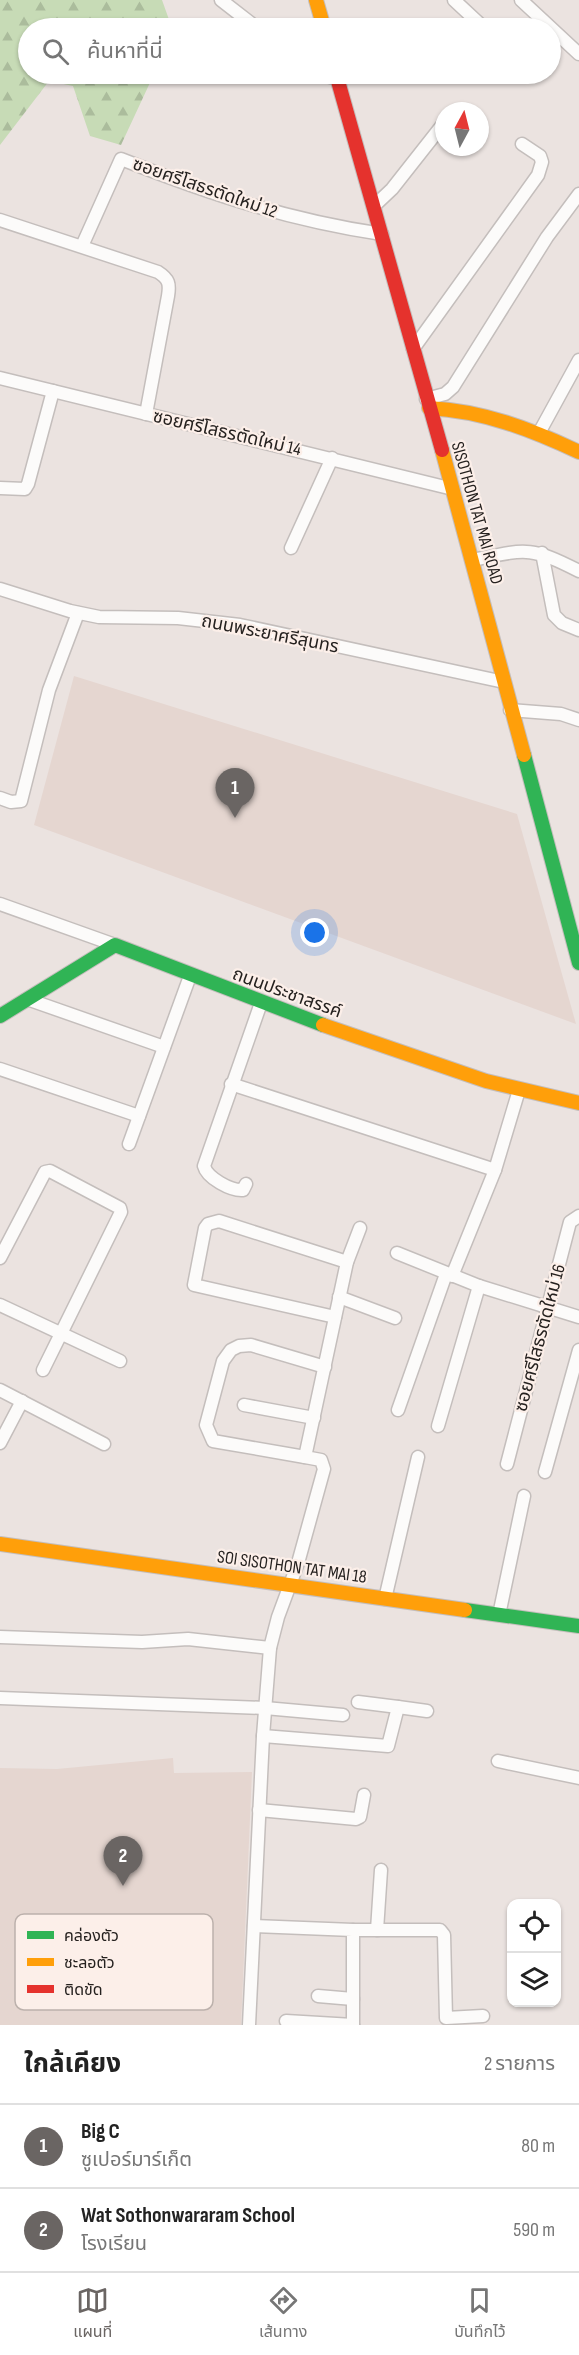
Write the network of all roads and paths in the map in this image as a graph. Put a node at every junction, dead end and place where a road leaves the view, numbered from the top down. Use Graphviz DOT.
graph roads {
  1 [pos="221,0"];
  2 [pos="316,0"];
  3 [pos="454,0"];
  4 [pos="521,0"];
  5 [pos="244,18"];
  6 [pos="321,18"];
  7 [pos="473,18"];
  8 [pos="541,18"];
  9 [pos="561,36"];
  10 [pos="578,51"];
  11 [pos="339,84"];
  12 [pos="435,134"];
  13 [pos="522,144"];
  14 [pos="579,194"];
  15 [pos="374,206"];
  16 [pos="0,220"];
  17 [pos="382,234"];
  18 [pos="82,246"];
  19 [pos="413,349"];
  20 [pos="579,360"];
  21 [pos="0,378"];
  22 [pos="53,391"];
  23 [pos="428,403"];
  24 [pos="146,414"];
  25 [pos="539,433"];
  26 [pos="579,452"];
  27 [pos="332,458"];
  28 [pos="0,488"];
  29 [pos="453,489"];
  30 [pos="291,548"];
  31 [pos="543,552"];
  32 [pos="472,560"];
  33 [pos="579,571"];
  34 [pos="0,589"];
  35 [pos="78,613"];
  36 [pos="579,630"];
  37 [pos="504,682"];
  38 [pos="510,710"];
  39 [pos="579,720"];
  40 [pos="0,798"];
  41 [pos="0,904"];
  42 [pos="115,945"];
  43 [pos="579,963"];
  44 [pos="190,976"];
  45 [pos="27,999"];
  46 [pos="261,1003"];
  47 [pos="0,1016"];
  48 [pos="164,1047"];
  49 [pos="0,1069"];
  50 [pos="231,1084"];
  51 [pos="519,1090"];
  52 [pos="579,1104"];
  53 [pos="139,1116"];
  54 [pos="129,1144"];
  55 [pos="495,1170"];
  56 [pos="246,1185"];
  57 [pos="579,1216"];
  58 [pos="360,1228"];
  59 [pos="397,1253"];
  60 [pos="0,1258"];
  61 [pos="347,1262"];
  62 [pos="449,1275"];
  63 [pos="479,1286"];
  64 [pos="339,1297"];
  65 [pos="0,1305"];
  66 [pos="548,1308"];
  67 [pos="335,1317"];
  68 [pos="579,1317"];
  69 [pos="395,1318"];
  70 [pos="62,1333"];
  71 [pos="579,1350"];
  72 [pos="120,1361"];
  73 [pos="325,1367"];
  74 [pos="43,1370"];
  75 [pos="0,1390"];
  76 [pos="21,1401"];
  77 [pos="244,1405"];
  78 [pos="398,1410"];
  79 [pos="314,1418"];
  80 [pos="438,1426"];
  81 [pos="0,1443"];
  82 [pos="104,1444"];
  83 [pos="305,1457"];
  84 [pos="418,1457"];
  85 [pos="507,1464"];
  86 [pos="545,1472"];
  87 [pos="524,1496"];
  88 [pos="0,1544"];
  89 [pos="291,1585"];
  90 [pos="385,1599"];
  91 [pos="499,1615"];
  92 [pos="579,1626"];
  93 [pos="0,1637"];
  94 [pos="270,1648"];
  95 [pos="0,1698"];
  96 [pos="358,1702"];
  97 [pos="398,1707"];
  98 [pos="265,1708"];
  99 [pos="427,1711"];
  100 [pos="343,1715"];
  101 [pos="263,1736"];
  102 [pos="498,1761"];
  103 [pos="579,1778"];
  104 [pos="364,1795"];
  105 [pos="259,1810"];
  106 [pos="381,1870"];
  107 [pos="254,1926"];
  108 [pos="353,1930"];
  109 [pos="377,1930"];
  110 [pos="318,1996"];
  111 [pos="353,1999"];
  112 [pos="483,2016"];
  113 [pos="286,2021"];
  114 [pos="446,2021"];
  115 [pos="249,2025"];
  116 [pos="353,2025"];
  1 -- 5 [label="street"];
  2 -- 6 [label="street"];
  3 -- 7 [label="street"];
  4 -- 8 [label="street"];
  9 -- 10 [label="street"];
  11 -- 15 [label="street, SISOTHON TAT MAI ROAD"];
  12 -- 15 [label="street"];
  13 -- 19 [label="street"];
  14 -- 23 [label="street"];
  15 -- 17 [label="street, SISOTHON TAT MAI ROAD"];
  16 -- 18 [label="street"];
  17 -- 18 [label="street, ซอยศรีโสธรตัดใหม่ 12"];
  17 -- 19 [label="street, SISOTHON TAT MAI ROAD"];
  18 -- 24 [label="street"];
  19 -- 23 [label="street, SISOTHON TAT MAI ROAD"];
  20 -- 25 [label="street"];
  21 -- 22 [label="street, ซอยศรีโสธรตัดใหม่ 14"];
  22 -- 24 [label="street, ซอยศรีโสธรตัดใหม่ 14"];
  22 -- 28 [label="street"];
  23 -- 25 [label="street"];
  23 -- 29 [label="street, SISOTHON TAT MAI ROAD"];
  24 -- 27 [label="street, ซอยศรีโสธรตัดใหม่ 14"];
  25 -- 26 [label="street"];
  27 -- 29 [label="street, ซอยศรีโสธรตัดใหม่ 14"];
  27 -- 30 [label="street"];
  29 -- 32 [label="street, SISOTHON TAT MAI ROAD"];
  31 -- 32 [label="street"];
  31 -- 33 [label="street"];
  31 -- 36 [label="street"];
  32 -- 37 [label="street, SISOTHON TAT MAI ROAD"];
  34 -- 35 [label="street, ถนนพระยาศรีสุนทร"];
  35 -- 37 [label="street, ถนนพระยาศรีสุนทร"];
  35 -- 40 [label="street"];
  37 -- 38 [label="street, SISOTHON TAT MAI ROAD"];
  38 -- 39 [label="street"];
  38 -- 43 [label="street, SISOTHON TAT MAI ROAD"];
  41 -- 42 [label="street"];
  42 -- 44 [label="street, ถนนประชาสรรค์"];
  42 -- 45 [label="street"];
  44 -- 46 [label="street, ถนนประชาสรรค์"];
  44 -- 48 [label="street"];
  45 -- 47 [label="street"];
  45 -- 48 [label="street"];
  46 -- 50 [label="street"];
  46 -- 51 [label="street, ถนนประชาสรรค์"];
  48 -- 53 [label="street"];
  49 -- 53 [label="street"];
  50 -- 55 [label="street"];
  50 -- 56 [label="street"];
  51 -- 52 [label="street, ถนนประชาสรรค์"];
  51 -- 55 [label="street"];
  53 -- 54 [label="street"];
  55 -- 62 [label="street"];
  57 -- 66 [label="street, ซอยศรีโสธรตัดใหม่ 16"];
  58 -- 61 [label="street"];
  59 -- 62 [label="street"];
  60 -- 70 [label="street"];
  61 -- 64 [label="street"];
  61 -- 67 [label="street"];
  62 -- 63 [label="street"];
  62 -- 78 [label="street"];
  63 -- 66 [label="street"];
  63 -- 80 [label="street"];
  64 -- 67 [label="street"];
  64 -- 69 [label="street"];
  65 -- 70 [label="street"];
  66 -- 68 [label="street"];
  66 -- 85 [label="street, ซอยศรีโสธรตัดใหม่ 16"];
  67 -- 73 [label="street"];
  70 -- 72 [label="street"];
  70 -- 74 [label="street"];
  71 -- 86 [label="street"];
  73 -- 79 [label="street"];
  73 -- 83 [label="street"];
  75 -- 76 [label="street"];
  76 -- 81 [label="street"];
  76 -- 82 [label="street"];
  77 -- 79 [label="street"];
  79 -- 83 [label="street"];
  83 -- 89 [label="street"];
  84 -- 90 [label="street"];
  87 -- 91 [label="street"];
  88 -- 89 [label="street, SOI SISOTHON TAT MAI 18"];
  89 -- 90 [label="street, SOI SISOTHON TAT MAI 18"];
  89 -- 94 [label="street"];
  90 -- 91 [label="street, SOI SISOTHON TAT MAI 18"];
  91 -- 92 [label="street, SOI SISOTHON TAT MAI 18"];
  93 -- 94 [label="street"];
  94 -- 98 [label="street"];
  95 -- 98 [label="street"];
  96 -- 97 [label="street"];
  97 -- 99 [label="street"];
  97 -- 101 [label="street"];
  98 -- 100 [label="street"];
  98 -- 101 [label="street"];
  101 -- 105 [label="street"];
  102 -- 103 [label="street"];
  104 -- 105 [label="street"];
  105 -- 107 [label="street"];
  106 -- 109 [label="street"];
  107 -- 108 [label="street"];
  107 -- 115 [label="street"];
  108 -- 109 [label="street"];
  108 -- 111 [label="street"];
  109 -- 114 [label="street"];
  110 -- 111 [label="street"];
  111 -- 116 [label="street"];
  112 -- 114 [label="street"];
  113 -- 116 [label="street"];
}
